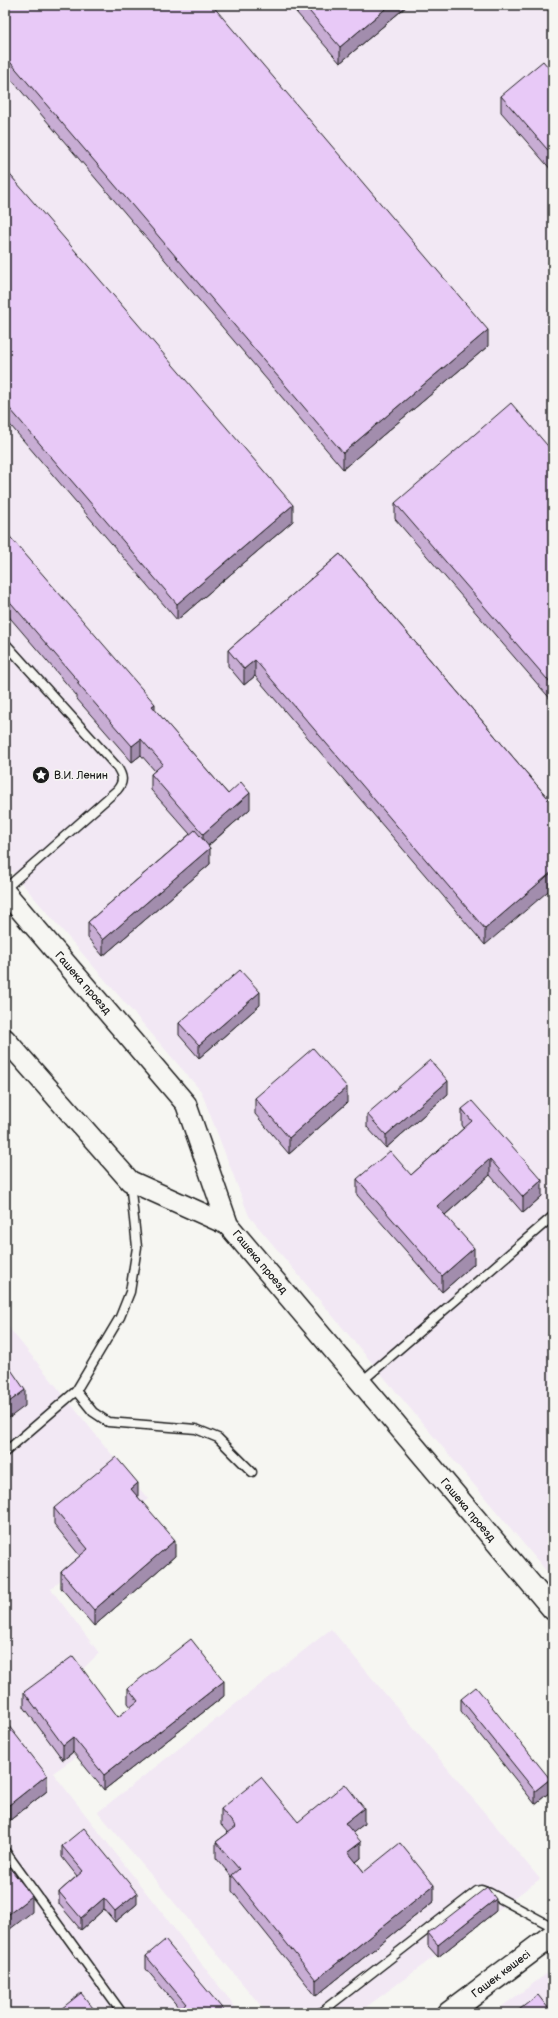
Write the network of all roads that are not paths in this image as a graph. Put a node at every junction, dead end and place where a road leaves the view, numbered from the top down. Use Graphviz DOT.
graph roads {
  1 [pos="5,642"];
  2 [pos="5,889"];
  3 [pos="5,892"];
  4 [pos="5,1039"];
  5 [pos="130,1181"];
  6 [pos="553,1216"];
  7 [pos="228,1225"];
  8 [pos="361,1382"];
  9 [pos="76,1391"];
  10 [pos="5,1452"];
  11 [pos="252,1472"];
  12 [pos="553,1610"];
  13 [pos="5,1851"];
  14 [pos="553,1928"];
  15 [pos="553,1935"];
  16 [pos="122,2013"];
  17 [pos="320,2013"];
  18 [pos="449,2013"];
  1 -- 2 [label="lane"];
  3 -- 7 [label="street, Гашека проезд"];
  4 -- 5 [label="street"];
  5 -- 7 [label="street"];
  5 -- 9 [label="lane"];
  6 -- 8 [label="lane"];
  7 -- 8 [label="street, Гашека проезд"];
  8 -- 12 [label="street, Гашека проезд"];
  9 -- 10 [label="lane"];
  9 -- 11 [label="lane"];
  13 -- 16 [label="lane"];
  14 -- 17 [label="lane"];
  15 -- 18 [label="main road, Гашек көшесі"];
}
